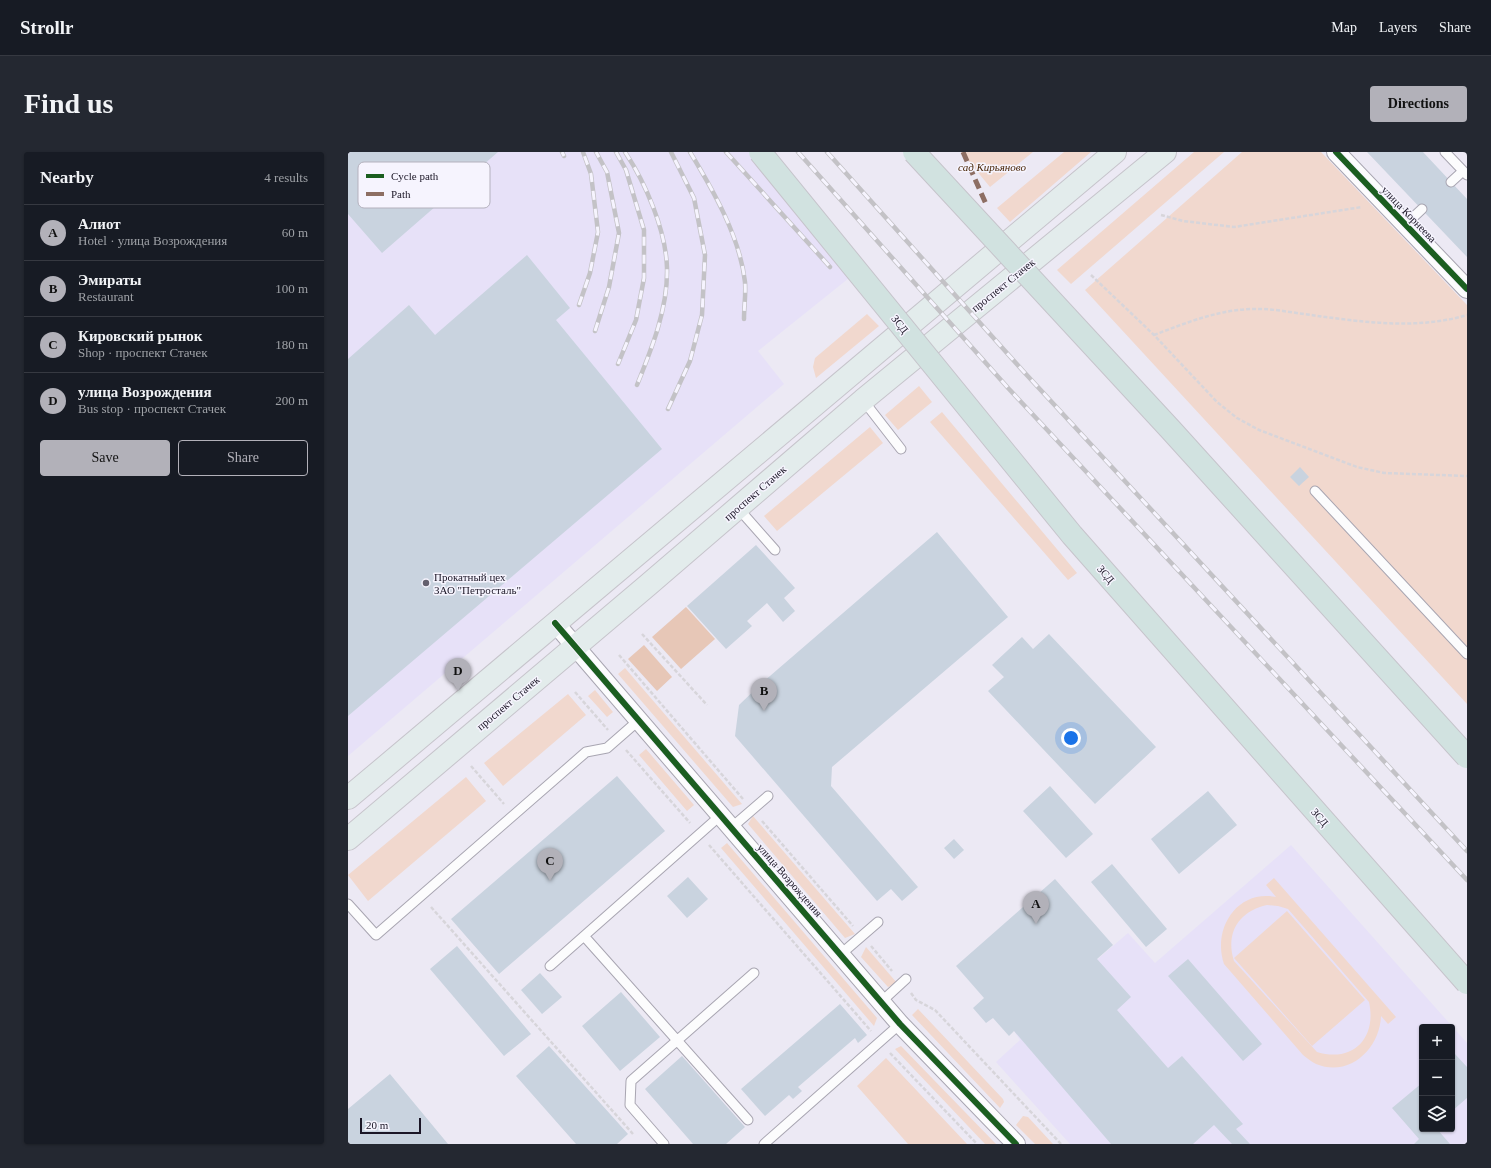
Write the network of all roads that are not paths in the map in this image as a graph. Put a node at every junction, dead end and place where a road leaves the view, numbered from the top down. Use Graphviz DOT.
graph roads {
  1 [pos="760,152"];
  2 [pos="914,152"];
  3 [pos="1115,152"];
  4 [pos="1165,152"];
  5 [pos="1336,152"];
  6 [pos="1445,152"];
  7 [pos="1465,173"];
  8 [pos="1451,182"];
  9 [pos="1422,209"];
  10 [pos="1406,225"];
  11 [pos="1467,289"];
  12 [pos="863,400"];
  13 [pos="901,449"];
  14 [pos="1315,491"];
  15 [pos="738,508"];
  16 [pos="775,550"];
  17 [pos="555,623"];
  18 [pos="575,647"];
  19 [pos="1467,654"];
  20 [pos="639,720"];
  21 [pos="1467,757"];
  22 [pos="768,796"];
  23 [pos="348,798"];
  24 [pos="726,821"];
  25 [pos="348,839"];
  26 [pos="348,904"];
  27 [pos="878,922"];
  28 [pos="584,936"];
  29 [pos="841,954"];
  30 [pos="550,966"];
  31 [pos="754,973"];
  32 [pos="904,981"];
  33 [pos="1467,982"];
  34 [pos="881,1002"];
  35 [pos="900,1024"];
  36 [pos="677,1040"];
  37 [pos="748,1120"];
  38 [pos="664,1144"];
  39 [pos="764,1144"];
  40 [pos="1016,1144"];
  1 -- 33 [label="highway, ЗСД, bridge"];
  2 -- 21 [label="highway, bridge"];
  3 -- 17 [label="main road"];
  4 -- 12 [label="main road, проспект Стачек"];
  5 -- 10 [label="street, улица Корнеева"];
  6 -- 7 [label="lane"];
  7 -- 8 [label="lane"];
  9 -- 10 [label="lane"];
  10 -- 11 [label="street, улица Корнеева"];
  12 -- 13 [label="lane"];
  12 -- 15 [label="main road, проспект Стачек"];
  14 -- 19 [label="lane"];
  15 -- 16 [label="lane"];
  15 -- 18 [label="main road, проспект Стачек"];
  17 -- 18 [label="street, улица Возрождения"];
  17 -- 23 [label="main road"];
  18 -- 20 [label="street, улица Возрождения"];
  18 -- 25 [label="main road, проспект Стачек"];
  20 -- 24 [label="street, улица Возрождения"];
  20 -- 26 [label="lane"];
  22 -- 24 [label="lane"];
  24 -- 28 [label="lane"];
  24 -- 29 [label="street, улица Возрождения"];
  27 -- 29 [label="lane"];
  28 -- 30 [label="lane"];
  28 -- 36 [label="lane"];
  29 -- 34 [label="street, улица Возрождения"];
  31 -- 36 [label="lane"];
  32 -- 34 [label="lane"];
  34 -- 35 [label="street, улица Возрождения"];
  35 -- 39 [label="lane"];
  35 -- 40 [label="street, улица Возрождения"];
  36 -- 37 [label="lane"];
  36 -- 38 [label="lane"];
}
